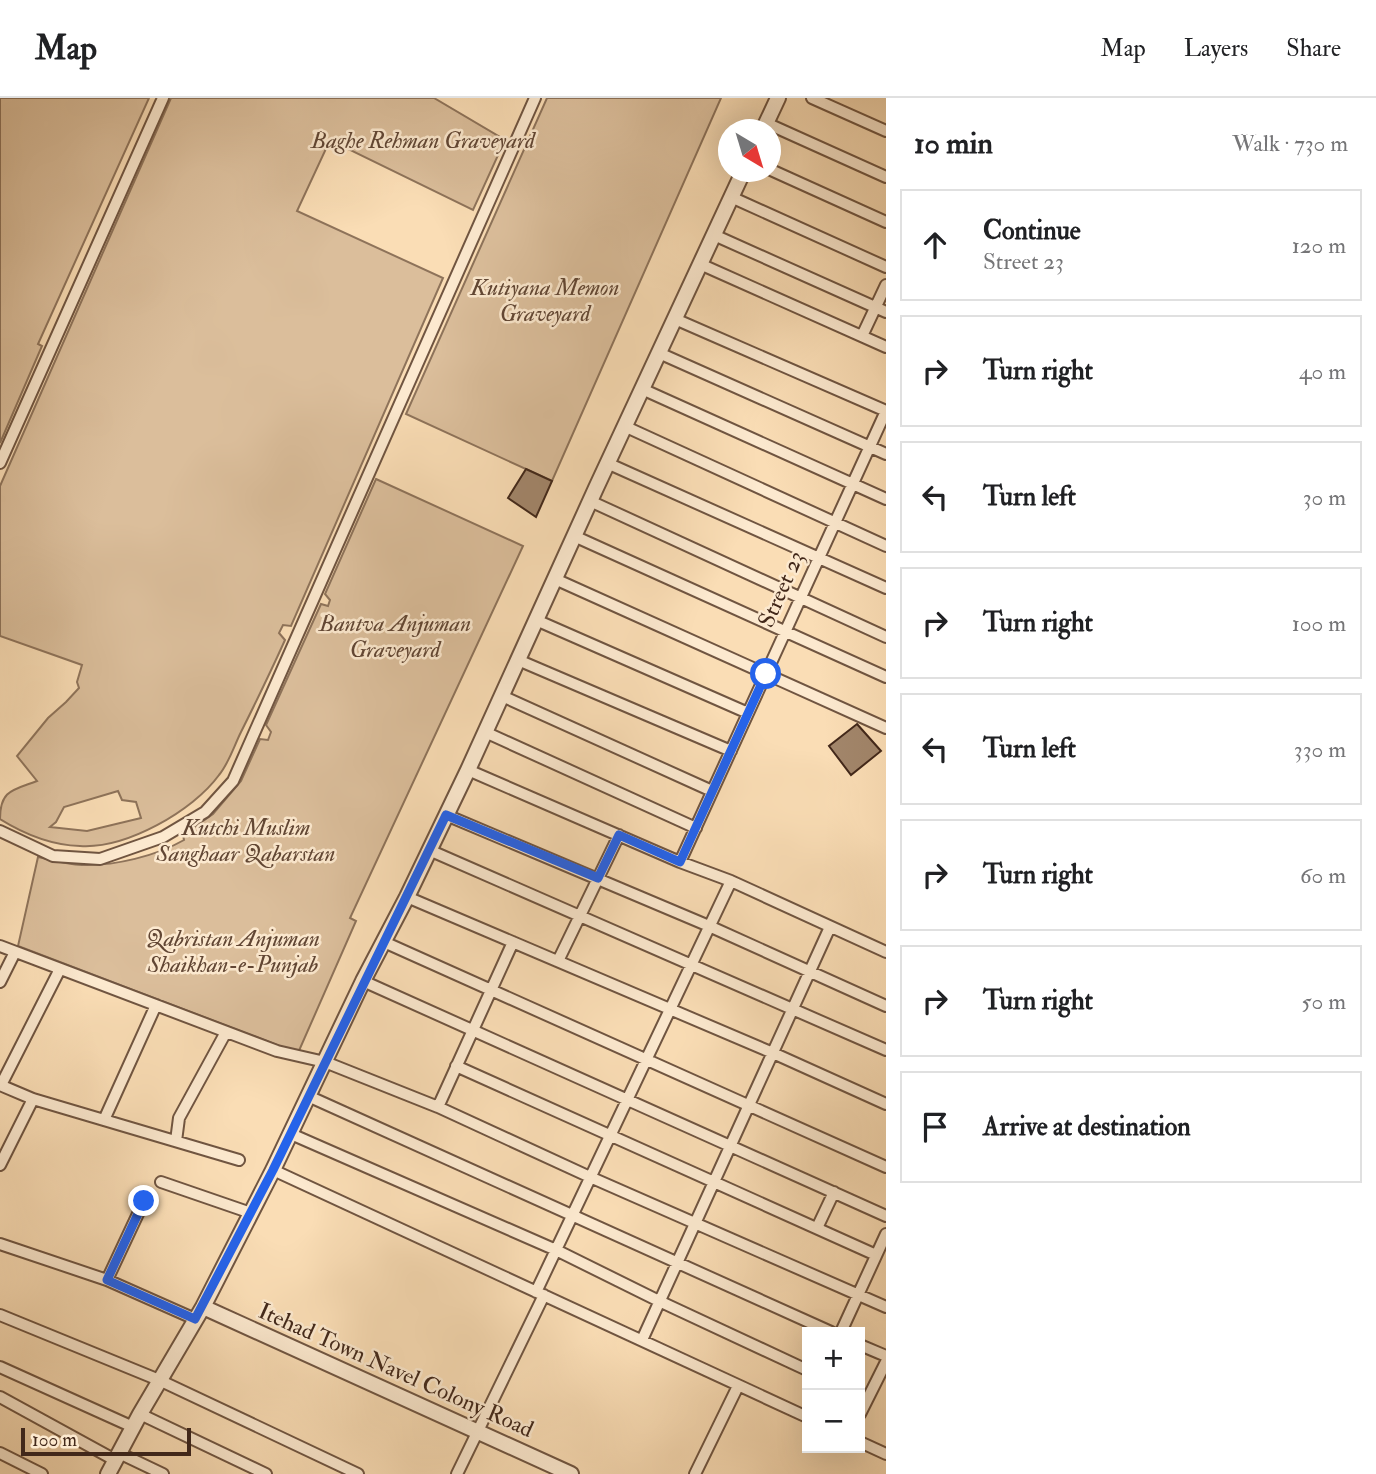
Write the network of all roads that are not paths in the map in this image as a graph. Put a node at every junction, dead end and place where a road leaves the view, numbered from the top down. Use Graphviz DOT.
graph roads {
  1 [pos="163,98"];
  2 [pos="535,98"];
  3 [pos="778,98"];
  4 [pos="812,98"];
  5 [pos="768,119"];
  6 [pos="886,131"];
  7 [pos="781,133"];
  8 [pos="781,175"];
  9 [pos="886,177"];
  10 [pos="738,182"];
  11 [pos="731,197"];
  12 [pos="886,222"];
  13 [pos="714,235"];
  14 [pos="700,264"];
  15 [pos="886,267"];
  16 [pos="886,285"];
  17 [pos="881,310"];
  18 [pos="674,319"];
  19 [pos="862,336"];
  20 [pos="886,347"];
  21 [pos="659,353"];
  22 [pos="642,389"];
  23 [pos="886,411"];
  24 [pos="624,426"];
  25 [pos="870,447"];
  26 [pos="886,454"];
  27 [pos="0,463"];
  28 [pos="607,463"];
  29 [pos="852,484"];
  30 [pos="886,499"];
  31 [pos="590,501"];
  32 [pos="835,522"];
  33 [pos="573,536"];
  34 [pos="886,546"];
  35 [pos="819,558"];
  36 [pos="555,579"];
  37 [pos="886,588"];
  38 [pos="800,598"];
  39 [pos="536,620"];
  40 [pos="785,632"];
  41 [pos="886,637"];
  42 [pos="518,660"];
  43 [pos="766,674"];
  44 [pos="886,677"];
  45 [pos="502,696"];
  46 [pos="748,713"];
  47 [pos="886,728"];
  48 [pos="485,732"];
  49 [pos="731,751"];
  50 [pos="468,770"];
  51 [pos="712,791"];
  52 [pos="446,815"];
  53 [pos="696,828"];
  54 [pos="0,831"];
  55 [pos="619,835"];
  56 [pos="429,850"];
  57 [pos="680,862"];
  58 [pos="598,878"];
  59 [pos="731,881"];
  60 [pos="407,897"];
  61 [pos="580,915"];
  62 [pos="709,926"];
  63 [pos="830,927"];
  64 [pos="384,942"];
  65 [pos="513,942"];
  66 [pos="0,947"];
  67 [pos="15,952"];
  68 [pos="886,952"];
  69 [pos="558,961"];
  70 [pos="691,965"];
  71 [pos="60,969"];
  72 [pos="809,972"];
  73 [pos="363,981"];
  74 [pos="0,982"];
  75 [pos="492,990"];
  76 [pos="156,1005"];
  77 [pos="886,1006"];
  78 [pos="670,1009"];
  79 [pos="793,1009"];
  80 [pos="472,1030"];
  81 [pos="226,1032"];
  82 [pos="886,1050"];
  83 [pos="773,1053"];
  84 [pos="646,1059"];
  85 [pos="325,1062"];
  86 [pos="456,1066"];
  87 [pos="1,1085"];
  88 [pos="308,1096"];
  89 [pos="33,1099"];
  90 [pos="627,1100"];
  91 [pos="886,1103"];
  92 [pos="750,1104"];
  93 [pos="438,1107"];
  94 [pos="104,1120"];
  95 [pos="290,1134"];
  96 [pos="610,1136"];
  97 [pos="176,1141"];
  98 [pos="730,1147"];
  99 [pos="239,1160"];
  100 [pos="0,1165"];
  101 [pos="886,1167"];
  102 [pos="273,1170"];
  103 [pos="590,1177"];
  104 [pos="160,1182"];
  105 [pos="714,1183"];
  106 [pos="834,1192"];
  107 [pos="144,1201"];
  108 [pos="251,1213"];
  109 [pos="573,1214"];
  110 [pos="886,1216"];
  111 [pos="695,1223"];
  112 [pos="817,1228"];
  113 [pos="886,1234"];
  114 [pos="0,1244"];
  115 [pos="556,1250"];
  116 [pos="876,1255"];
  117 [pos="677,1261"];
  118 [pos="107,1280"];
  119 [pos="540,1293"];
  120 [pos="858,1295"];
  121 [pos="659,1301"];
  122 [pos="886,1307"];
  123 [pos="199,1313"];
  124 [pos="0,1315"];
  125 [pos="820,1327"];
  126 [pos="843,1327"];
  127 [pos="642,1340"];
  128 [pos="865,1347"];
  129 [pos="886,1356"];
  130 [pos="886,1362"];
  131 [pos="0,1367"];
  132 [pos="802,1368"];
  133 [pos="159,1380"];
  134 [pos="738,1386"];
  135 [pos="865,1394"];
  136 [pos="0,1397"];
  137 [pos="802,1415"];
  138 [pos="136,1420"];
  139 [pos="478,1432"];
  140 [pos="865,1444"];
  141 [pos="0,1453"];
  142 [pos="886,1454"];
  143 [pos="117,1457"];
  144 [pos="42,1474"];
  145 [pos="108,1474"];
  146 [pos="163,1474"];
  147 [pos="266,1474"];
  148 [pos="358,1474"];
  149 [pos="457,1474"];
  150 [pos="571,1474"];
  151 [pos="695,1474"];
  1 -- 27 [label="street"];
  2 -- 54 [label="street"];
  3 -- 5 [label="street"];
  4 -- 6 [label="street"];
  7 -- 9 [label="street"];
  8 -- 12 [label="street"];
  10 -- 11 [label="street"];
  11 -- 13 [label="street"];
  11 -- 15 [label="street"];
  13 -- 14 [label="street"];
  13 -- 17 [label="street"];
  14 -- 18 [label="street"];
  14 -- 19 [label="street"];
  16 -- 17 [label="street"];
  17 -- 19 [label="street"];
  18 -- 21 [label="street"];
  18 -- 23 [label="street"];
  19 -- 20 [label="street"];
  21 -- 22 [label="street"];
  21 -- 25 [label="street"];
  22 -- 24 [label="street"];
  22 -- 29 [label="street"];
  23 -- 25 [label="street, Street 23"];
  24 -- 28 [label="street"];
  24 -- 32 [label="street"];
  25 -- 26 [label="street"];
  25 -- 29 [label="street, Street 23"];
  28 -- 31 [label="street"];
  28 -- 35 [label="street"];
  29 -- 30 [label="street"];
  29 -- 32 [label="street, Street 23"];
  31 -- 33 [label="street"];
  31 -- 38 [label="street"];
  32 -- 34 [label="street"];
  32 -- 35 [label="street, Street 23"];
  33 -- 36 [label="street"];
  33 -- 40 [label="street"];
  35 -- 37 [label="street"];
  35 -- 38 [label="street, Street 23"];
  36 -- 39 [label="street"];
  36 -- 43 [label="street"];
  38 -- 40 [label="street, Street 23"];
  38 -- 41 [label="street"];
  39 -- 42 [label="street"];
  39 -- 46 [label="street"];
  40 -- 43 [label="street, Street 23"];
  40 -- 44 [label="street"];
  42 -- 45 [label="street"];
  42 -- 49 [label="street"];
  43 -- 46 [label="street, Street 23"];
  43 -- 47 [label="street"];
  45 -- 48 [label="street"];
  45 -- 51 [label="street"];
  46 -- 49 [label="street, Street 23"];
  48 -- 50 [label="street"];
  48 -- 53 [label="street"];
  49 -- 51 [label="street, Street 23"];
  50 -- 52 [label="street"];
  50 -- 55 [label="street"];
  51 -- 53 [label="street, Street 23"];
  52 -- 56 [label="street"];
  52 -- 58 [label="street"];
  53 -- 57 [label="street, Street 23"];
  55 -- 57 [label="street"];
  55 -- 58 [label="street"];
  56 -- 60 [label="street"];
  56 -- 61 [label="street"];
  57 -- 59 [label="street"];
  58 -- 61 [label="street"];
  58 -- 62 [label="street"];
  59 -- 62 [label="street"];
  59 -- 63 [label="street"];
  60 -- 64 [label="street"];
  60 -- 65 [label="street"];
  61 -- 69 [label="street"];
  61 -- 70 [label="street"];
  62 -- 70 [label="street"];
  62 -- 72 [label="street"];
  63 -- 68 [label="street"];
  63 -- 72 [label="street"];
  64 -- 73 [label="street"];
  64 -- 75 [label="street"];
  65 -- 69 [label="street"];
  65 -- 75 [label="street"];
  66 -- 67 [label="street"];
  67 -- 71 [label="street"];
  67 -- 74 [label="street"];
  69 -- 78 [label="street"];
  70 -- 78 [label="street"];
  70 -- 79 [label="street"];
  71 -- 76 [label="street"];
  71 -- 87 [label="street"];
  72 -- 77 [label="street"];
  72 -- 79 [label="street"];
  73 -- 80 [label="street"];
  73 -- 85 [label="street"];
  75 -- 80 [label="street"];
  75 -- 84 [label="street"];
  76 -- 81 [label="street"];
  76 -- 94 [label="street"];
  78 -- 83 [label="street"];
  78 -- 84 [label="street"];
  79 -- 82 [label="street"];
  79 -- 83 [label="street"];
  80 -- 86 [label="street"];
  80 -- 90 [label="street"];
  81 -- 85 [label="street"];
  81 -- 97 [label="street"];
  83 -- 91 [label="street"];
  83 -- 92 [label="street"];
  84 -- 90 [label="street"];
  84 -- 92 [label="street"];
  85 -- 88 [label="street"];
  85 -- 93 [label="street"];
  86 -- 93 [label="street"];
  86 -- 96 [label="street"];
  87 -- 89 [label="street"];
  88 -- 95 [label="street"];
  88 -- 109 [label="street"];
  89 -- 94 [label="street"];
  89 -- 100 [label="street"];
  90 -- 96 [label="street"];
  90 -- 98 [label="street"];
  92 -- 98 [label="street"];
  92 -- 101 [label="street"];
  93 -- 103 [label="street"];
  94 -- 97 [label="street"];
  95 -- 102 [label="street"];
  95 -- 115 [label="street"];
  96 -- 103 [label="street"];
  96 -- 105 [label="street"];
  97 -- 99 [label="street"];
  98 -- 105 [label="street"];
  98 -- 106 [label="street"];
  102 -- 108 [label="street"];
  102 -- 119 [label="street"];
  103 -- 109 [label="street"];
  103 -- 111 [label="street"];
  104 -- 108 [label="street"];
  105 -- 111 [label="street"];
  105 -- 112 [label="street"];
  106 -- 110 [label="street"];
  106 -- 112 [label="street"];
  107 -- 118 [label="street"];
  108 -- 123 [label="street"];
  109 -- 115 [label="street"];
  109 -- 117 [label="street"];
  111 -- 117 [label="street"];
  111 -- 120 [label="street"];
  112 -- 116 [label="street"];
  113 -- 116 [label="street"];
  114 -- 118 [label="street"];
  115 -- 119 [label="street"];
  115 -- 121 [label="street"];
  116 -- 120 [label="street"];
  117 -- 121 [label="street"];
  117 -- 125 [label="street"];
  118 -- 123 [label="street"];
  119 -- 127 [label="street"];
  119 -- 139 [label="street"];
  120 -- 122 [label="street"];
  120 -- 126 [label="street"];
  121 -- 127 [label="street"];
  121 -- 132 [label="street"];
  123 -- 133 [label="street"];
  123 -- 139 [label="street, Itehad Town Navel Colony Road"];
  124 -- 133 [label="street"];
  127 -- 134 [label="street"];
  128 -- 129 [label="street"];
  130 -- 135 [label="street"];
  131 -- 138 [label="street"];
  133 -- 138 [label="street"];
  133 -- 148 [label="street"];
  134 -- 137 [label="street"];
  134 -- 151 [label="street"];
  136 -- 143 [label="street"];
  138 -- 143 [label="street"];
  138 -- 147 [label="street"];
  139 -- 149 [label="street"];
  139 -- 150 [label="street, Itehad Town Navel Colony Road"];
  140 -- 142 [label="street"];
  141 -- 144 [label="street"];
  143 -- 145 [label="street"];
  143 -- 146 [label="street"];
}
